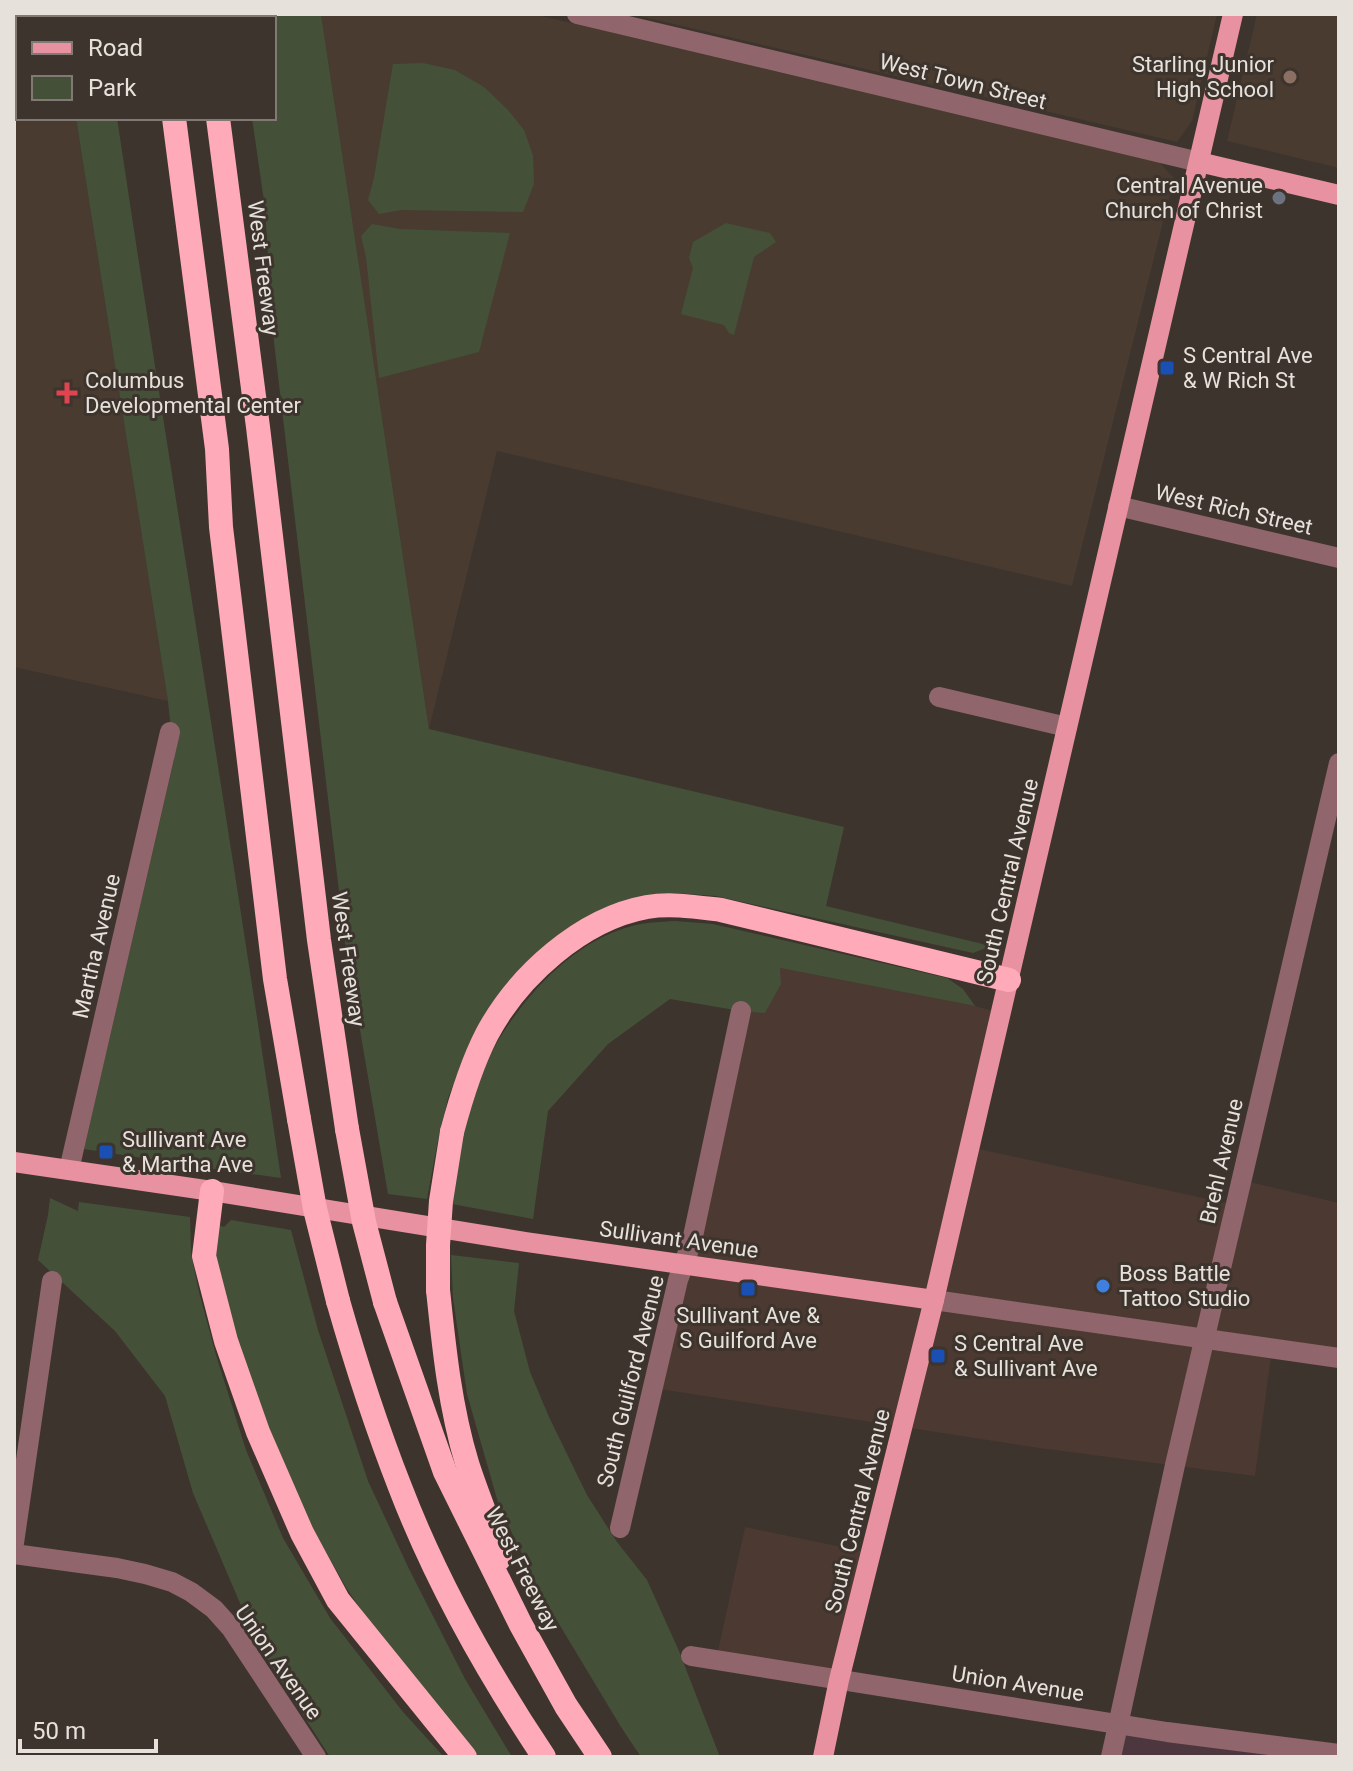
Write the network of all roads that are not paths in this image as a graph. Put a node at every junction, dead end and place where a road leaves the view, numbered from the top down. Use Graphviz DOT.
graph roads {
  1 [pos="577,14"];
  2 [pos="1233,14"];
  3 [pos="174,120"];
  4 [pos="218,120"];
  5 [pos="1199,162"];
  6 [pos="1339,195"];
  7 [pos="1118,506"];
  8 [pos="1339,558"];
  9 [pos="939,697"];
  10 [pos="1067,727"];
  11 [pos="170,732"];
  12 [pos="1339,763"];
  13 [pos="1009,980"];
  14 [pos="741,1011"];
  15 [pos="14,1162"];
  16 [pos="69,1170"];
  17 [pos="212,1191"];
  18 [pos="684,1264"];
  19 [pos="52,1281"];
  20 [pos="934,1300"];
  21 [pos="1205,1338"];
  22 [pos="1339,1358"];
  23 [pos="620,1528"];
  24 [pos="14,1543"];
  25 [pos="14,1554"];
  26 [pos="521,1625"];
  27 [pos="691,1656"];
  28 [pos="839,1680"];
  29 [pos="1119,1723"];
  30 [pos="1339,1754"];
  31 [pos="316,1757"];
  32 [pos="465,1757"];
  33 [pos="544,1757"];
  34 [pos="600,1757"];
  35 [pos="823,1757"];
  36 [pos="1111,1757"];
  1 -- 5 [label="street, West Town Street"];
  2 -- 5 [label="main road, South Central Avenue"];
  3 -- 33 [label="highway, bridge"];
  4 -- 26 [label="highway, West Freeway, bridge"];
  5 -- 6 [label="main road, West Town Street"];
  5 -- 7 [label="main road, South Central Avenue"];
  7 -- 8 [label="street, West Rich Street"];
  7 -- 10 [label="main road, South Central Avenue"];
  9 -- 10 [label="street"];
  10 -- 13 [label="main road, South Central Avenue"];
  11 -- 16 [label="street, Martha Avenue"];
  12 -- 21 [label="street, Brehl Avenue"];
  13 -- 20 [label="main road, South Central Avenue"];
  13 -- 26 [label="highway, bridge"];
  14 -- 18 [label="street, South Guilford Avenue"];
  15 -- 16 [label="main road, Sullivant Avenue"];
  16 -- 17 [label="main road, Sullivant Avenue"];
  17 -- 18 [label="main road, Sullivant Avenue"];
  17 -- 32 [label="highway"];
  18 -- 20 [label="main road, Sullivant Avenue"];
  18 -- 23 [label="street, South Guilford Avenue"];
  19 -- 24 [label="street"];
  20 -- 21 [label="street, Sullivant Avenue"];
  20 -- 28 [label="main road, South Central Avenue"];
  21 -- 22 [label="street, Sullivant Avenue"];
  21 -- 29 [label="street, Brehl Avenue"];
  25 -- 31 [label="street, Union Avenue"];
  26 -- 34 [label="highway, West Freeway"];
  27 -- 28 [label="street, Union Avenue"];
  28 -- 29 [label="street, Union Avenue"];
  28 -- 35 [label="main road, South Central Avenue"];
  29 -- 30 [label="street, Union Avenue"];
  29 -- 36 [label="street, Brehl Avenue"];
}
